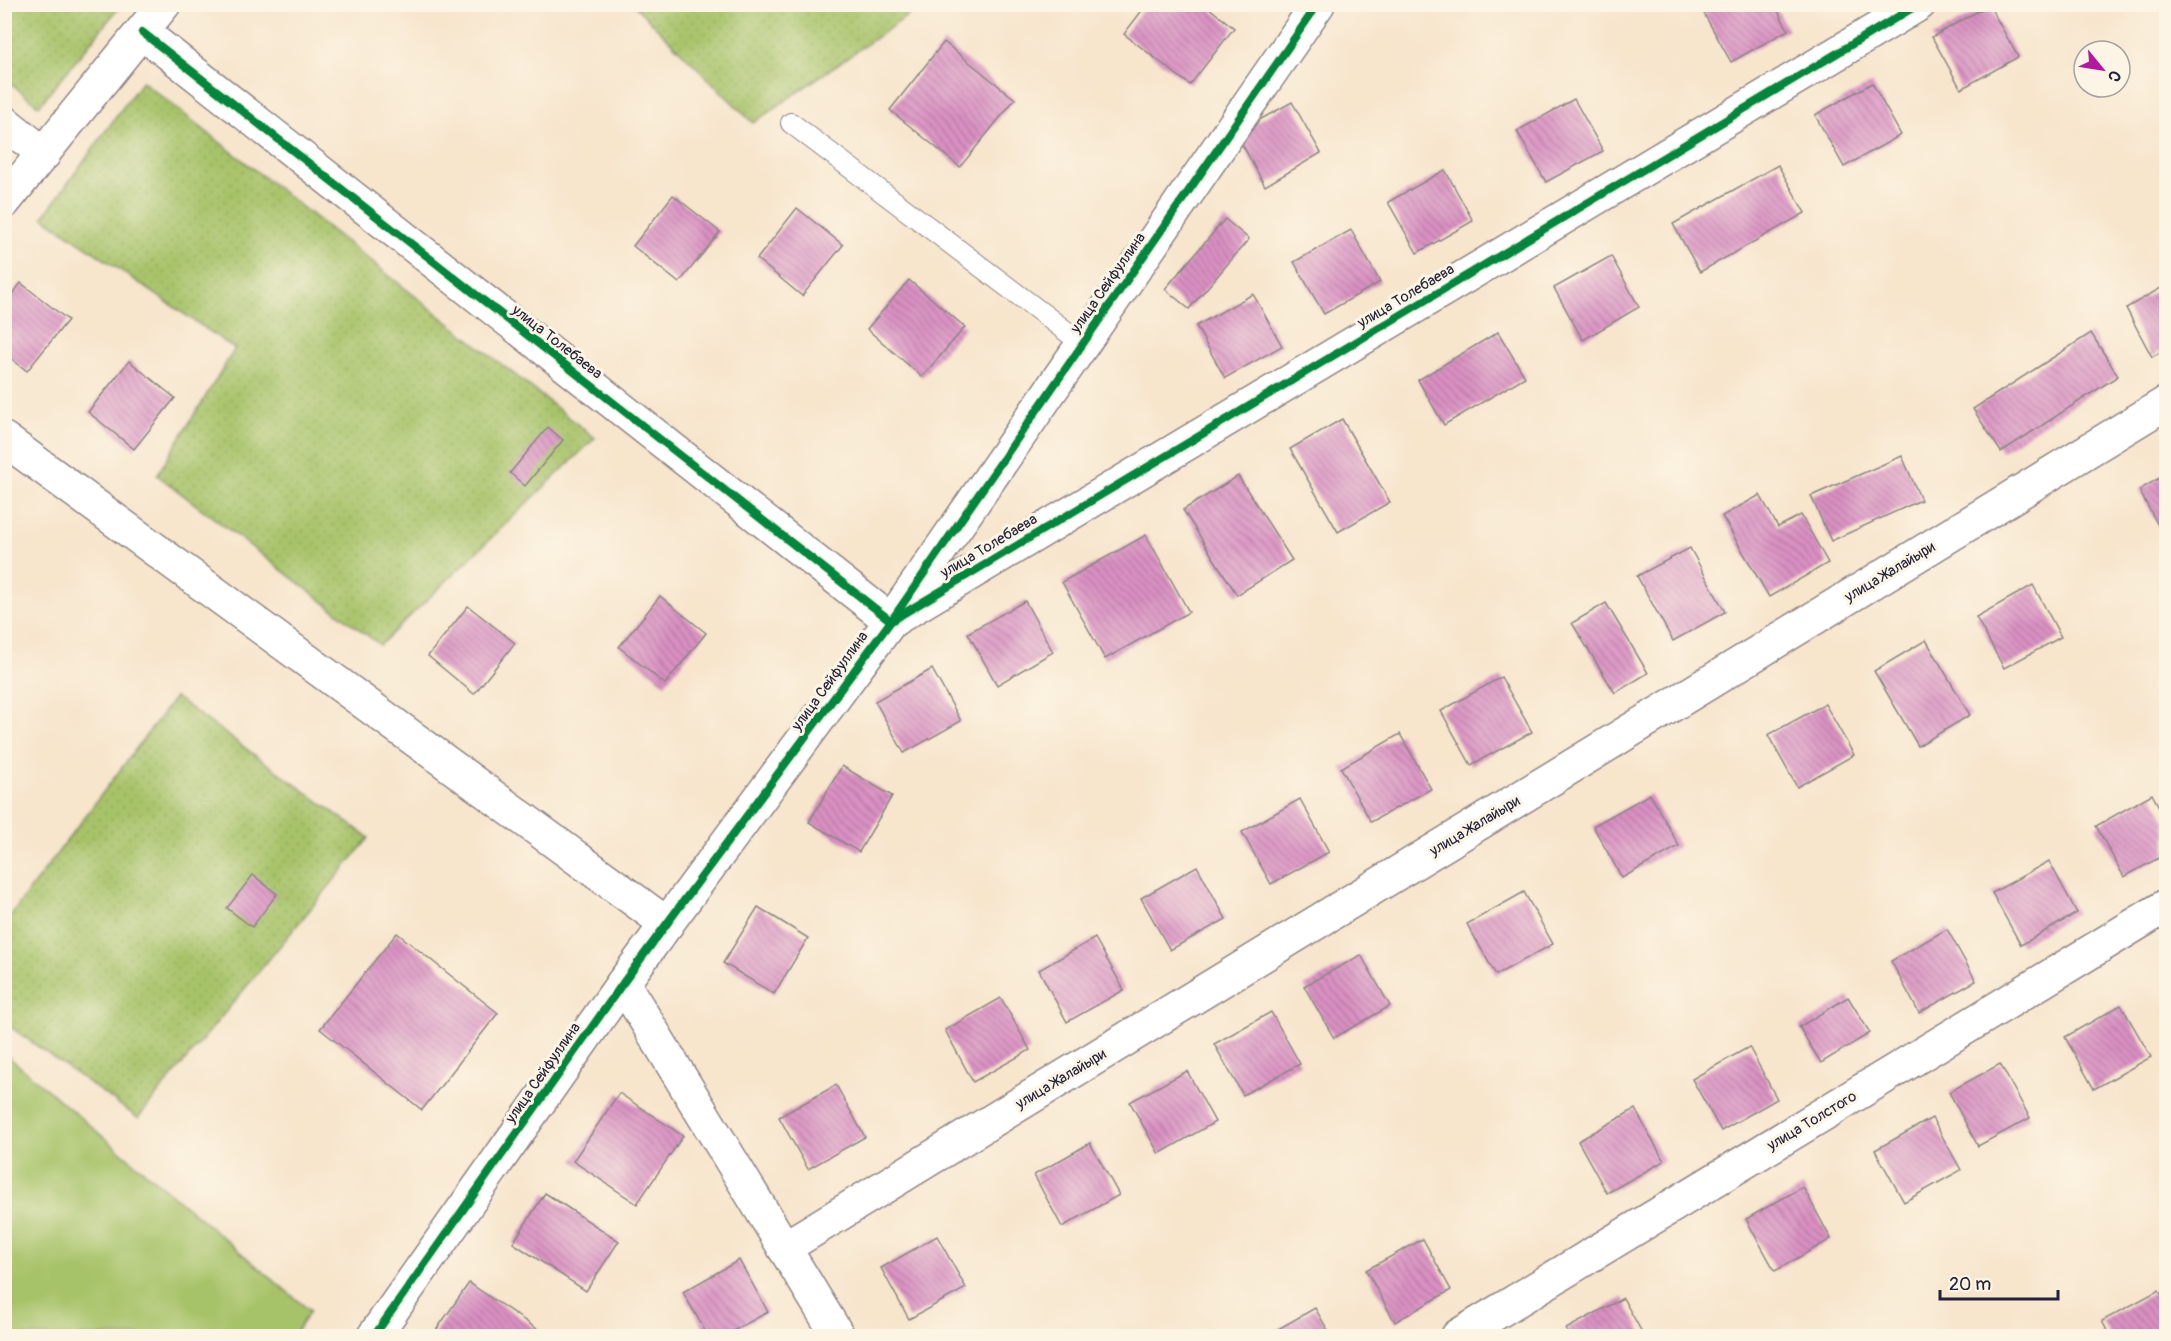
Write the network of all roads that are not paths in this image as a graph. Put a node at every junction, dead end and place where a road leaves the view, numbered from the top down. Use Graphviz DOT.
graph roads {
  1 [pos="164,4"];
  2 [pos="1318,4"];
  3 [pos="1919,4"];
  4 [pos="142,32"];
  5 [pos="4,122"];
  6 [pos="790,123"];
  7 [pos="44,154"];
  8 [pos="4,202"];
  9 [pos="1083,344"];
  10 [pos="2166,403"];
  11 [pos="4,439"];
  12 [pos="891,621"];
  13 [pos="2166,906"];
  14 [pos="668,924"];
  15 [pos="623,983"];
  16 [pos="784,1248"];
  17 [pos="374,1336"];
  18 [pos="838,1336"];
  19 [pos="1458,1336"];
  1 -- 4 [label="street"];
  2 -- 9 [label="street, улица Сейфуллина"];
  3 -- 12 [label="street, улица Толебаева"];
  4 -- 7 [label="street"];
  4 -- 12 [label="street, улица Толебаева"];
  5 -- 7 [label="street"];
  6 -- 9 [label="lane"];
  7 -- 8 [label="street"];
  9 -- 12 [label="street, улица Сейфуллина"];
  10 -- 16 [label="street, улица Жалайыри"];
  11 -- 14 [label="street"];
  12 -- 14 [label="street, улица Сейфуллина"];
  13 -- 19 [label="street, улица Толстого"];
  14 -- 15 [label="street, улица Сейфуллина"];
  15 -- 16 [label="street"];
  15 -- 17 [label="street, улица Сейфуллина"];
  16 -- 18 [label="street"];
}
